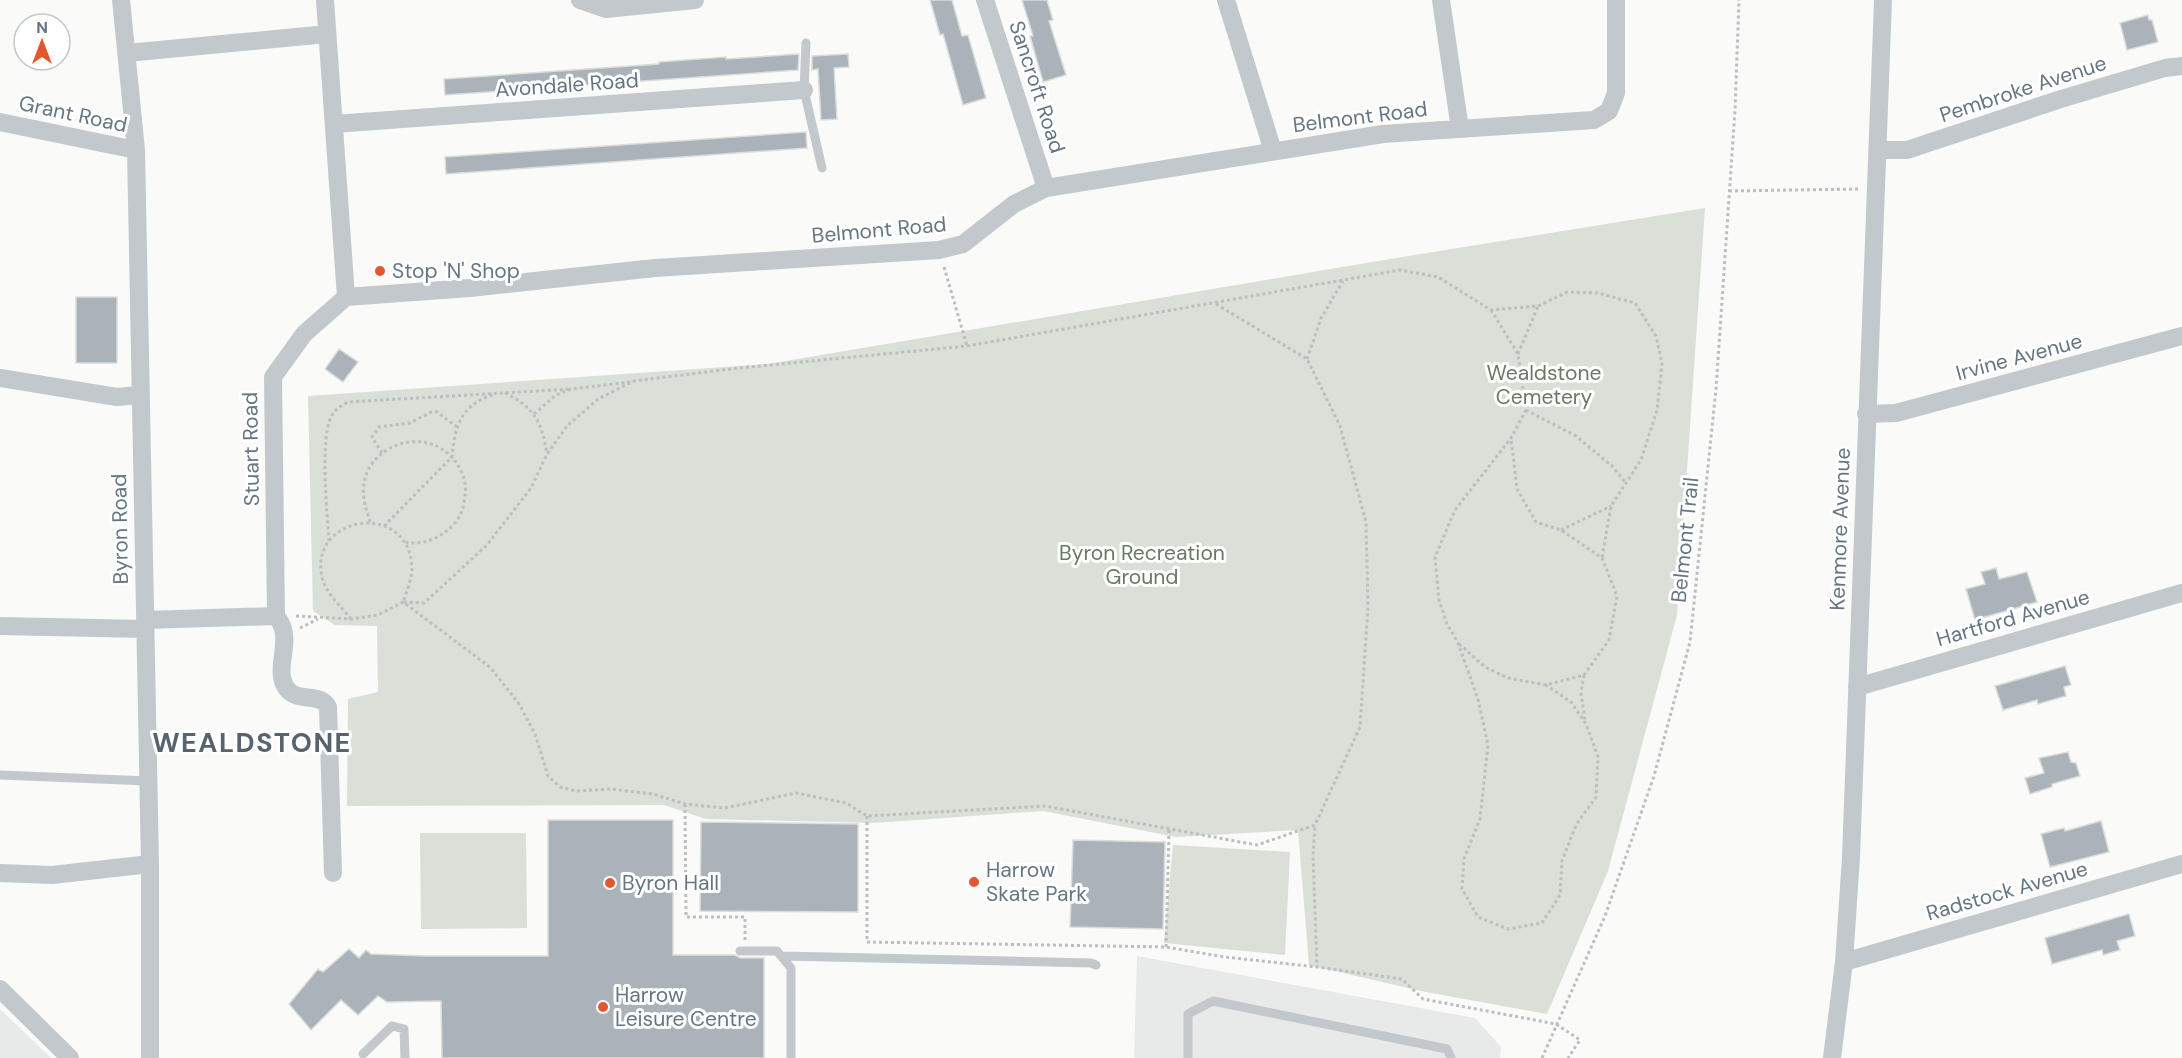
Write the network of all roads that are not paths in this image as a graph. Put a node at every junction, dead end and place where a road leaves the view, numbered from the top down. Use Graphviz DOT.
graph roads {
  1 [pos="121,0"];
  2 [pos="325,0"];
  3 [pos="580,0"];
  4 [pos="695,0"];
  5 [pos="985,0"];
  6 [pos="1226,0"];
  7 [pos="1441,0"];
  8 [pos="1616,0"];
  9 [pos="1883,0"];
  10 [pos="327,34"];
  11 [pos="806,43"];
  12 [pos="127,53"];
  13 [pos="2182,66"];
  14 [pos="804,90"];
  15 [pos="0,122"];
  16 [pos="334,124"];
  17 [pos="1460,129"];
  18 [pos="136,150"];
  19 [pos="1878,150"];
  20 [pos="1273,151"];
  21 [pos="822,168"];
  22 [pos="1046,188"];
  23 [pos="346,297"];
  24 [pos="2182,336"];
  25 [pos="0,378"];
  26 [pos="140,395"];
  27 [pos="1866,414"];
  28 [pos="2182,593"];
  29 [pos="276,616"];
  30 [pos="145,625"];
  31 [pos="0,626"];
  32 [pos="1857,687"];
  33 [pos="0,775"];
  34 [pos="148,781"];
  35 [pos="150,864"];
  36 [pos="2182,864"];
  37 [pos="0,873"];
  38 [pos="333,873"];
  39 [pos="742,951"];
  40 [pos="782,956"];
  41 [pos="1844,962"];
  42 [pos="1096,965"];
  43 [pos="0,989"];
  44 [pos="363,1054"];
  45 [pos="70,1058"];
  46 [pos="150,1058"];
  47 [pos="405,1058"];
  48 [pos="791,1058"];
  49 [pos="1188,1058"];
  50 [pos="1451,1058"];
  51 [pos="1832,1058"];
  1 -- 12 [label="street, Byron Road"];
  2 -- 10 [label="street"];
  3 -- 4 [label="street"];
  5 -- 22 [label="street, Sancroft Road"];
  6 -- 20 [label="street"];
  7 -- 17 [label="street"];
  8 -- 17 [label="street, Belmont Road"];
  9 -- 19 [label="street, Kenmore Avenue"];
  10 -- 12 [label="street"];
  10 -- 16 [label="street"];
  11 -- 14 [label="lane"];
  12 -- 18 [label="street, Byron Road"];
  13 -- 19 [label="street, Pembroke Avenue"];
  14 -- 16 [label="street, Avondale Road"];
  14 -- 21 [label="lane"];
  15 -- 18 [label="street, Grant Road"];
  16 -- 23 [label="street"];
  17 -- 20 [label="street, Belmont Road"];
  18 -- 26 [label="street, Byron Road"];
  19 -- 27 [label="street, Kenmore Avenue"];
  20 -- 22 [label="street, Belmont Road"];
  22 -- 23 [label="street, Belmont Road"];
  23 -- 29 [label="street, Stuart Road"];
  24 -- 27 [label="street, Irvine Avenue"];
  25 -- 26 [label="street"];
  26 -- 30 [label="street, Byron Road"];
  27 -- 32 [label="street, Kenmore Avenue"];
  28 -- 32 [label="street, Hartford Avenue"];
  29 -- 30 [label="street"];
  29 -- 38 [label="street, Stuart Road"];
  30 -- 31 [label="street"];
  30 -- 34 [label="street, Byron Road"];
  32 -- 41 [label="street, Kenmore Avenue"];
  33 -- 34 [label="lane"];
  34 -- 35 [label="street, Byron Road"];
  35 -- 37 [label="street"];
  35 -- 46 [label="street, Byron Road"];
  36 -- 41 [label="street, Radstock Avenue"];
  39 -- 40 [label="lane"];
  40 -- 42 [label="lane"];
  40 -- 48 [label="lane"];
  41 -- 51 [label="street, Kenmore Avenue"];
  43 -- 45 [label="street"];
  44 -- 47 [label="lane"];
  49 -- 50 [label="lane"];
}
